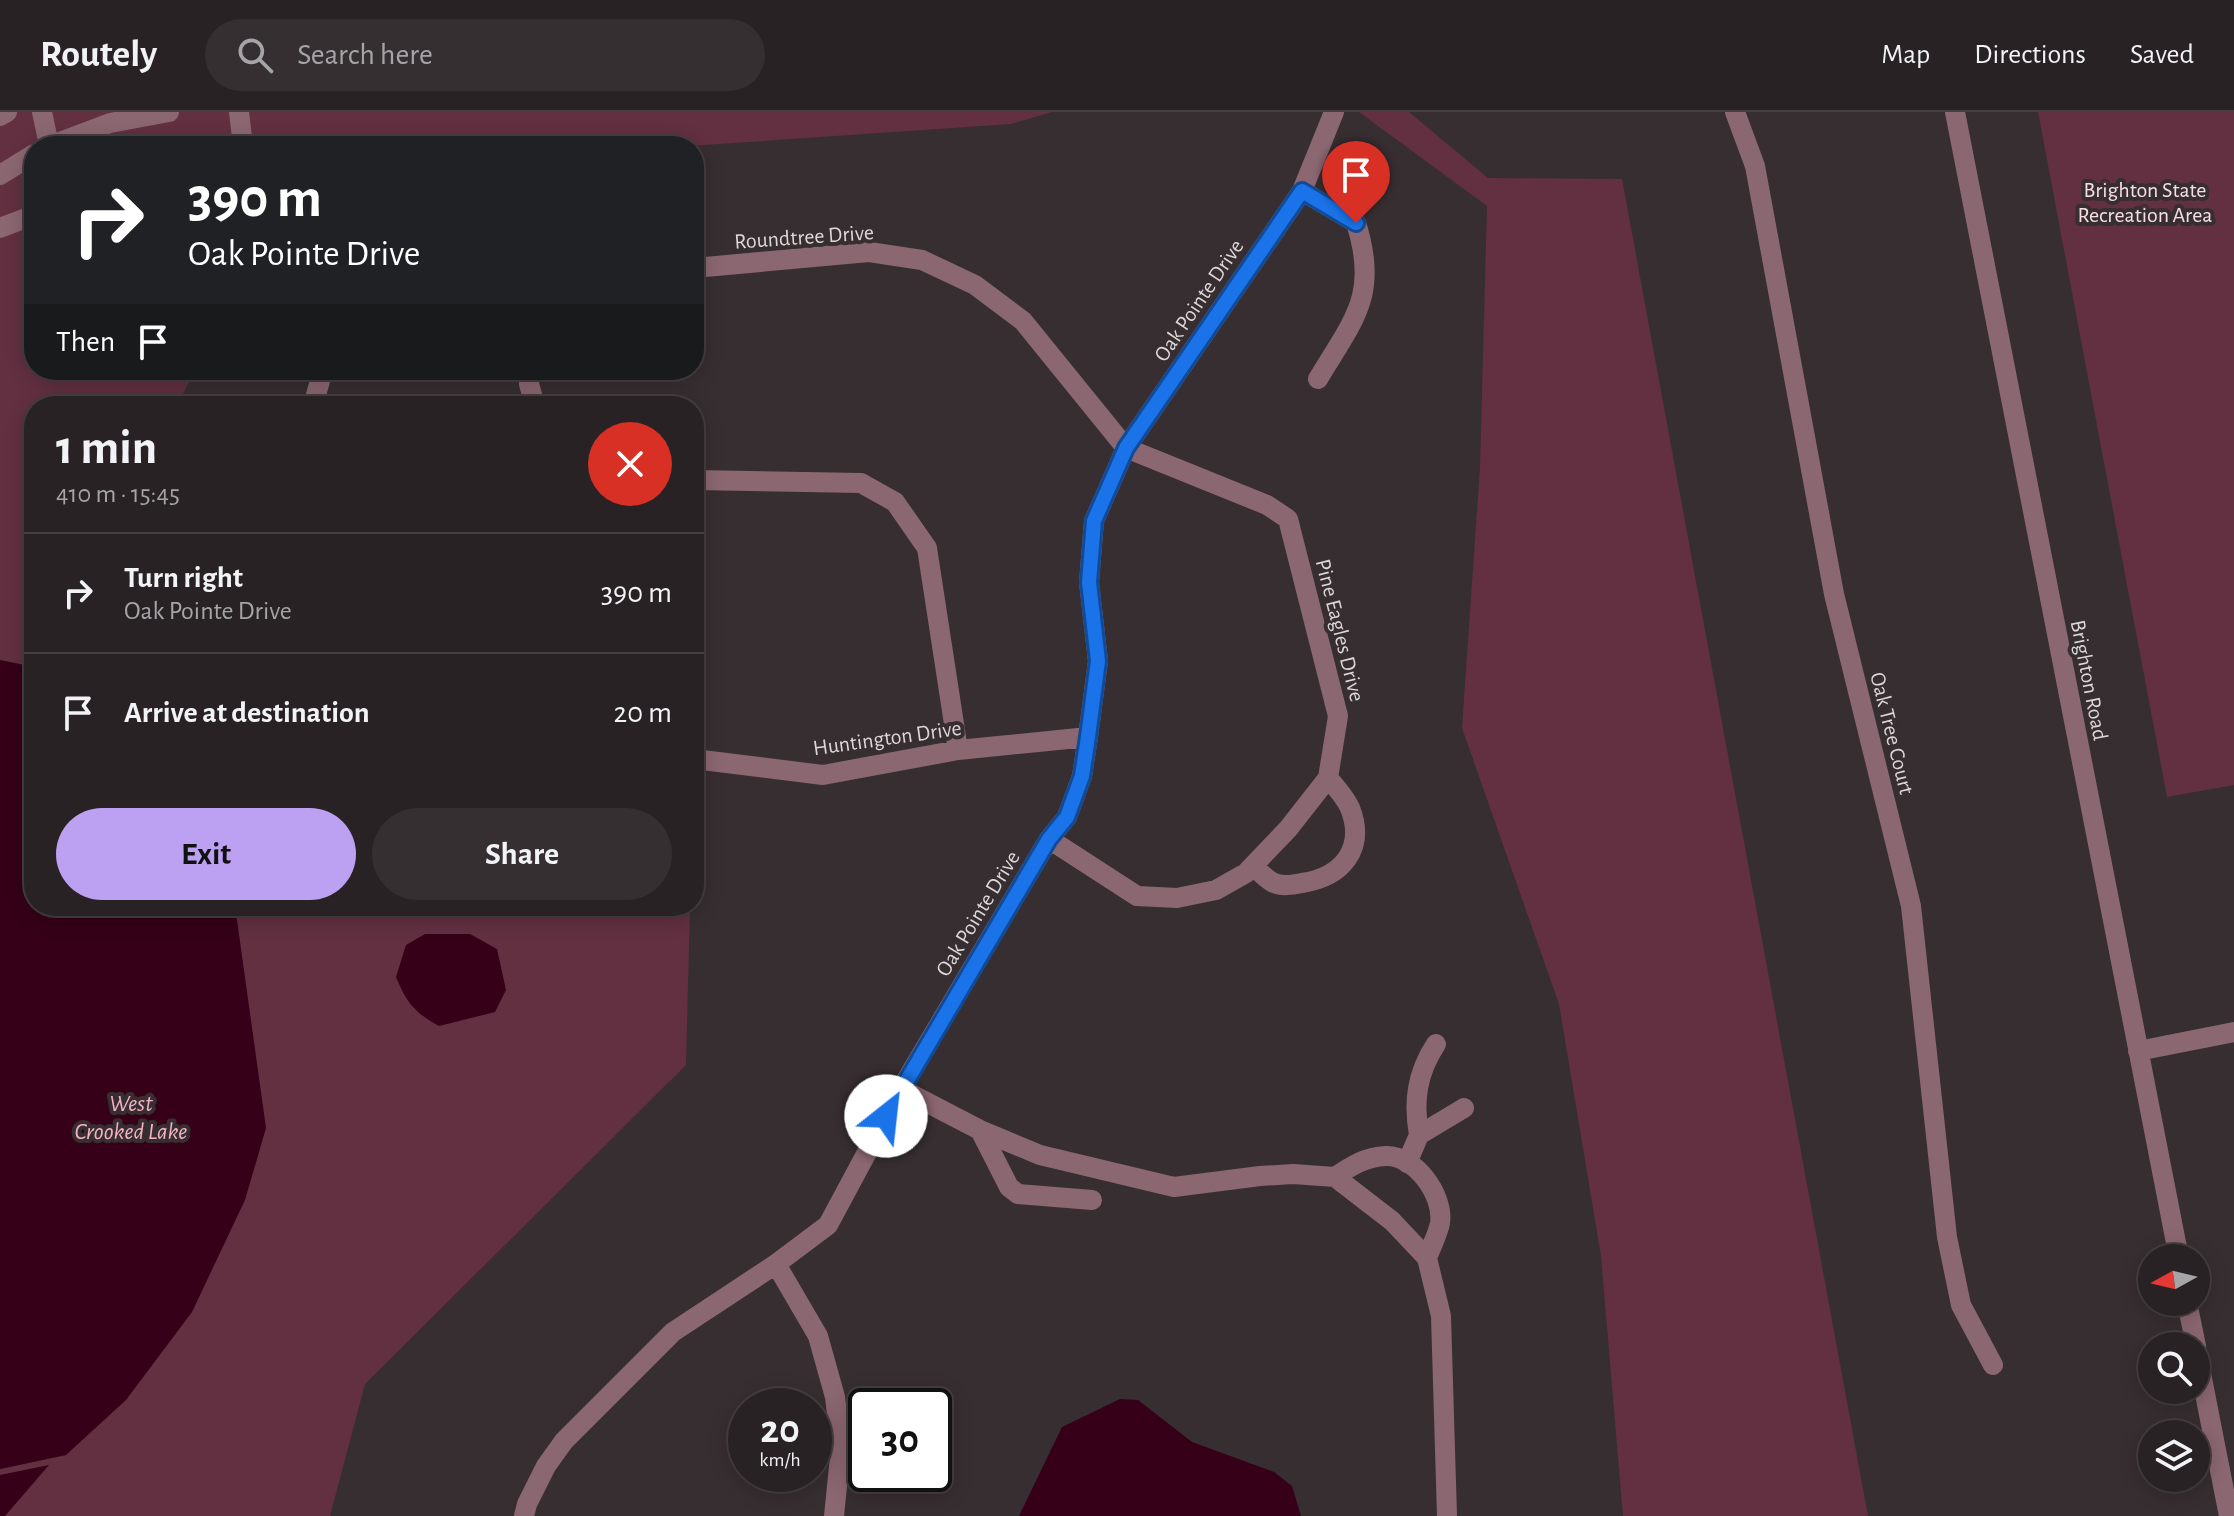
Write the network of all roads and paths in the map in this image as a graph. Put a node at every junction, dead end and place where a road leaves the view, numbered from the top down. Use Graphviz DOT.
graph roads {
  1 [pos="7,112"];
  2 [pos="42,112"];
  3 [pos="169,112"];
  4 [pos="252,112"];
  5 [pos="1334,112"];
  6 [pos="1735,112"];
  7 [pos="1955,112"];
  8 [pos="0,116"];
  9 [pos="241,129"];
  10 [pos="44,136"];
  11 [pos="76,136"];
  12 [pos="24,161"];
  13 [pos="0,175"];
  14 [pos="1302,191"];
  15 [pos="24,219"];
  16 [pos="0,228"];
  17 [pos="704,267"];
  18 [pos="1318,379"];
  19 [pos="1126,448"];
  20 [pos="704,480"];
  21 [pos="1088,737"];
  22 [pos="958,750"];
  23 [pos="704,760"];
  24 [pos="1328,778"];
  25 [pos="1049,839"];
  26 [pos="1253,866"];
  27 [pos="2234,1032"];
  28 [pos="1436,1044"];
  29 [pos="2138,1051"];
  30 [pos="901,1089"];
  31 [pos="1464,1108"];
  32 [pos="980,1130"];
  33 [pos="1419,1135"];
  34 [pos="1407,1163"];
  35 [pos="1335,1177"];
  36 [pos="1092,1200"];
  37 [pos="2176,1244"];
  38 [pos="1427,1258"];
  39 [pos="776,1264"];
  40 [pos="1993,1365"];
  41 [pos="2208,1404"];
  42 [pos="2229,1498"];
  43 [pos="524,1516"];
  44 [pos="834,1516"];
  45 [pos="1447,1516"];
  46 [pos="2229,1516"];
  1 -- 8 [label="street"];
  2 -- 10 [label="street"];
  3 -- 11 [label="street"];
  4 -- 9 [label="street"];
  5 -- 14 [label="street, Oak Pointe Drive"];
  6 -- 40 [label="street, Oak Tree Court"];
  7 -- 29 [label="street, Brighton Road"];
  12 -- 13 [label="street"];
  14 -- 18 [label="street"];
  14 -- 19 [label="street, Oak Pointe Drive"];
  15 -- 16 [label="street"];
  17 -- 19 [label="street, Roundtree Drive"];
  19 -- 21 [label="street, Oak Pointe Drive"];
  19 -- 24 [label="street, Pine Eagles Drive"];
  20 -- 22 [label="street"];
  21 -- 22 [label="street, Huntington Drive"];
  21 -- 25 [label="street, Oak Pointe Drive"];
  22 -- 23 [label="street, Huntington Drive"];
  24 -- 26 [label="street, Pine Eagles Drive"];
  24 -- 26 [label="street"];
  25 -- 26 [label="street, Pine Eagles Drive"];
  25 -- 30 [label="street, Oak Pointe Drive"];
  27 -- 29 [label="street"];
  28 -- 33 [label="street"];
  29 -- 37 [label="street, Brighton Road"];
  30 -- 32 [label="street"];
  30 -- 39 [label="street, Oak Pointe Drive"];
  31 -- 33 [label="street"];
  32 -- 35 [label="street"];
  32 -- 36 [label="street"];
  33 -- 34 [label="street"];
  34 -- 35 [label="street"];
  34 -- 38 [label="street"];
  35 -- 38 [label="street"];
  38 -- 45 [label="street"];
  39 -- 43 [label="street, Oak Pointe Drive"];
  39 -- 44 [label="street"];
  41 -- 42 [label="street"];
  42 -- 46 [label="street"];
}
